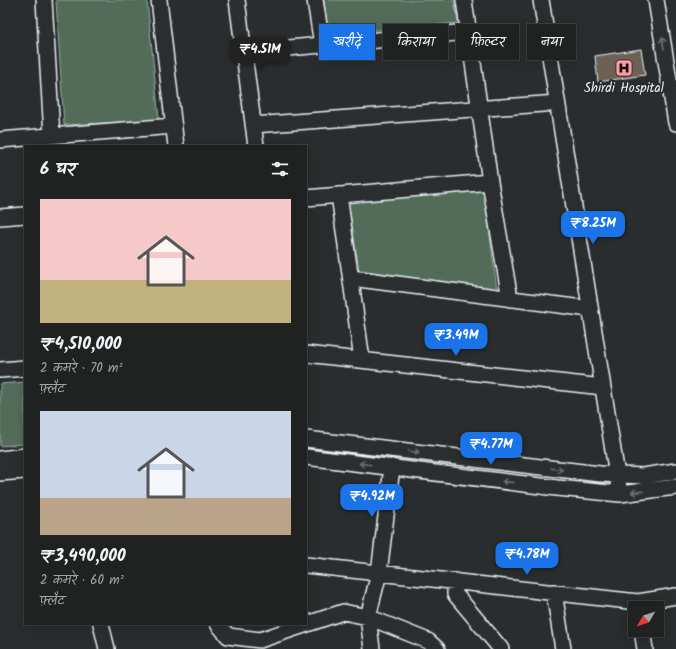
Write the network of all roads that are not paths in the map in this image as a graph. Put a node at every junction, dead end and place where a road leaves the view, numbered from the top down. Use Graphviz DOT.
graph roads {
  1 [pos="44,0"];
  2 [pos="159,0"];
  3 [pos="237,0"];
  4 [pos="315,0"];
  5 [pos="464,0"];
  6 [pos="541,0"];
  7 [pos="656,0"];
  8 [pos="467,24"];
  9 [pos="319,26"];
  10 [pos="456,33"];
  11 [pos="375,40"];
  12 [pos="319,45"];
  13 [pos="244,52"];
  14 [pos="472,60"];
  15 [pos="557,103"];
  16 [pos="479,109"];
  17 [pos="676,123"];
  18 [pos="254,125"];
  19 [pos="174,126"];
  20 [pos="52,136"];
  21 [pos="0,140"];
  22 [pos="176,145"];
  23 [pos="256,145"];
  24 [pos="490,182"];
  25 [pos="339,195"];
  26 [pos="307,198"];
  27 [pos="24,215"];
  28 [pos="0,216"];
  29 [pos="351,278"];
  30 [pos="510,299"];
  31 [pos="590,309"];
  32 [pos="307,354"];
  33 [pos="362,360"];
  34 [pos="24,368"];
  35 [pos="0,370"];
  36 [pos="603,387"];
  37 [pos="307,439"];
  38 [pos="24,456"];
  39 [pos="307,457"];
  40 [pos="0,459"];
  41 [pos="392,467"];
  42 [pos="24,471"];
  43 [pos="676,471"];
  44 [pos="0,473"];
  45 [pos="616,475"];
  46 [pos="676,487"];
  47 [pos="620,494"];
  48 [pos="307,565"];
  49 [pos="379,573"];
  50 [pos="455,581"];
  51 [pos="554,592"];
  52 [pos="676,596"];
  53 [pos="655,601"];
  54 [pos="628,603"];
  55 [pos="368,617"];
  56 [pos="101,625"];
  57 [pos="219,625"];
  58 [pos="643,637"];
  59 [pos="261,644"];
  60 [pos="107,649"];
  61 [pos="372,649"];
  62 [pos="437,649"];
  63 [pos="501,649"];
  64 [pos="563,649"];
  65 [pos="645,649"];
  1 -- 20 [label="street"];
  2 -- 19 [label="street"];
  3 -- 13 [label="street"];
  4 -- 9 [label="street"];
  5 -- 8 [label="street"];
  6 -- 15 [label="street"];
  17 -- 7 [label="street, one-way"];
  10 -- 11 [label="street"];
  12 -- 13 [label="street"];
  13 -- 18 [label="street"];
  14 -- 16 [label="street"];
  15 -- 16 [label="street"];
  15 -- 31 [label="street"];
  16 -- 18 [label="street"];
  16 -- 24 [label="street"];
  18 -- 23 [label="street"];
  19 -- 20 [label="street"];
  19 -- 22 [label="street"];
  20 -- 21 [label="street"];
  24 -- 25 [label="street"];
  24 -- 30 [label="street"];
  25 -- 26 [label="street"];
  25 -- 29 [label="street"];
  27 -- 28 [label="street"];
  29 -- 30 [label="street"];
  29 -- 33 [label="street"];
  30 -- 31 [label="street"];
  31 -- 36 [label="street"];
  32 -- 33 [label="street"];
  33 -- 36 [label="street"];
  34 -- 35 [label="street"];
  36 -- 45 [label="street"];
  37 -- 45 [label="street, one-way"];
  38 -- 40 [label="street"];
  41 -- 39 [label="street, one-way"];
  47 -- 41 [label="street, one-way"];
  41 -- 49 [label="street"];
  42 -- 44 [label="street"];
  43 -- 45 [label="street"];
  45 -- 47 [label="street"];
  46 -- 47 [label="street, one-way"];
  48 -- 49 [label="street"];
  49 -- 50 [label="street"];
  49 -- 55 [label="street"];
  50 -- 51 [label="street"];
  50 -- 63 [label="street"];
  51 -- 54 [label="street"];
  51 -- 64 [label="street"];
  52 -- 53 [label="street"];
  55 -- 59 [label="street"];
  55 -- 61 [label="street"];
  55 -- 62 [label="street"];
  56 -- 60 [label="street"];
  57 -- 59 [label="street"];
  58 -- 65 [label="street"];
}
